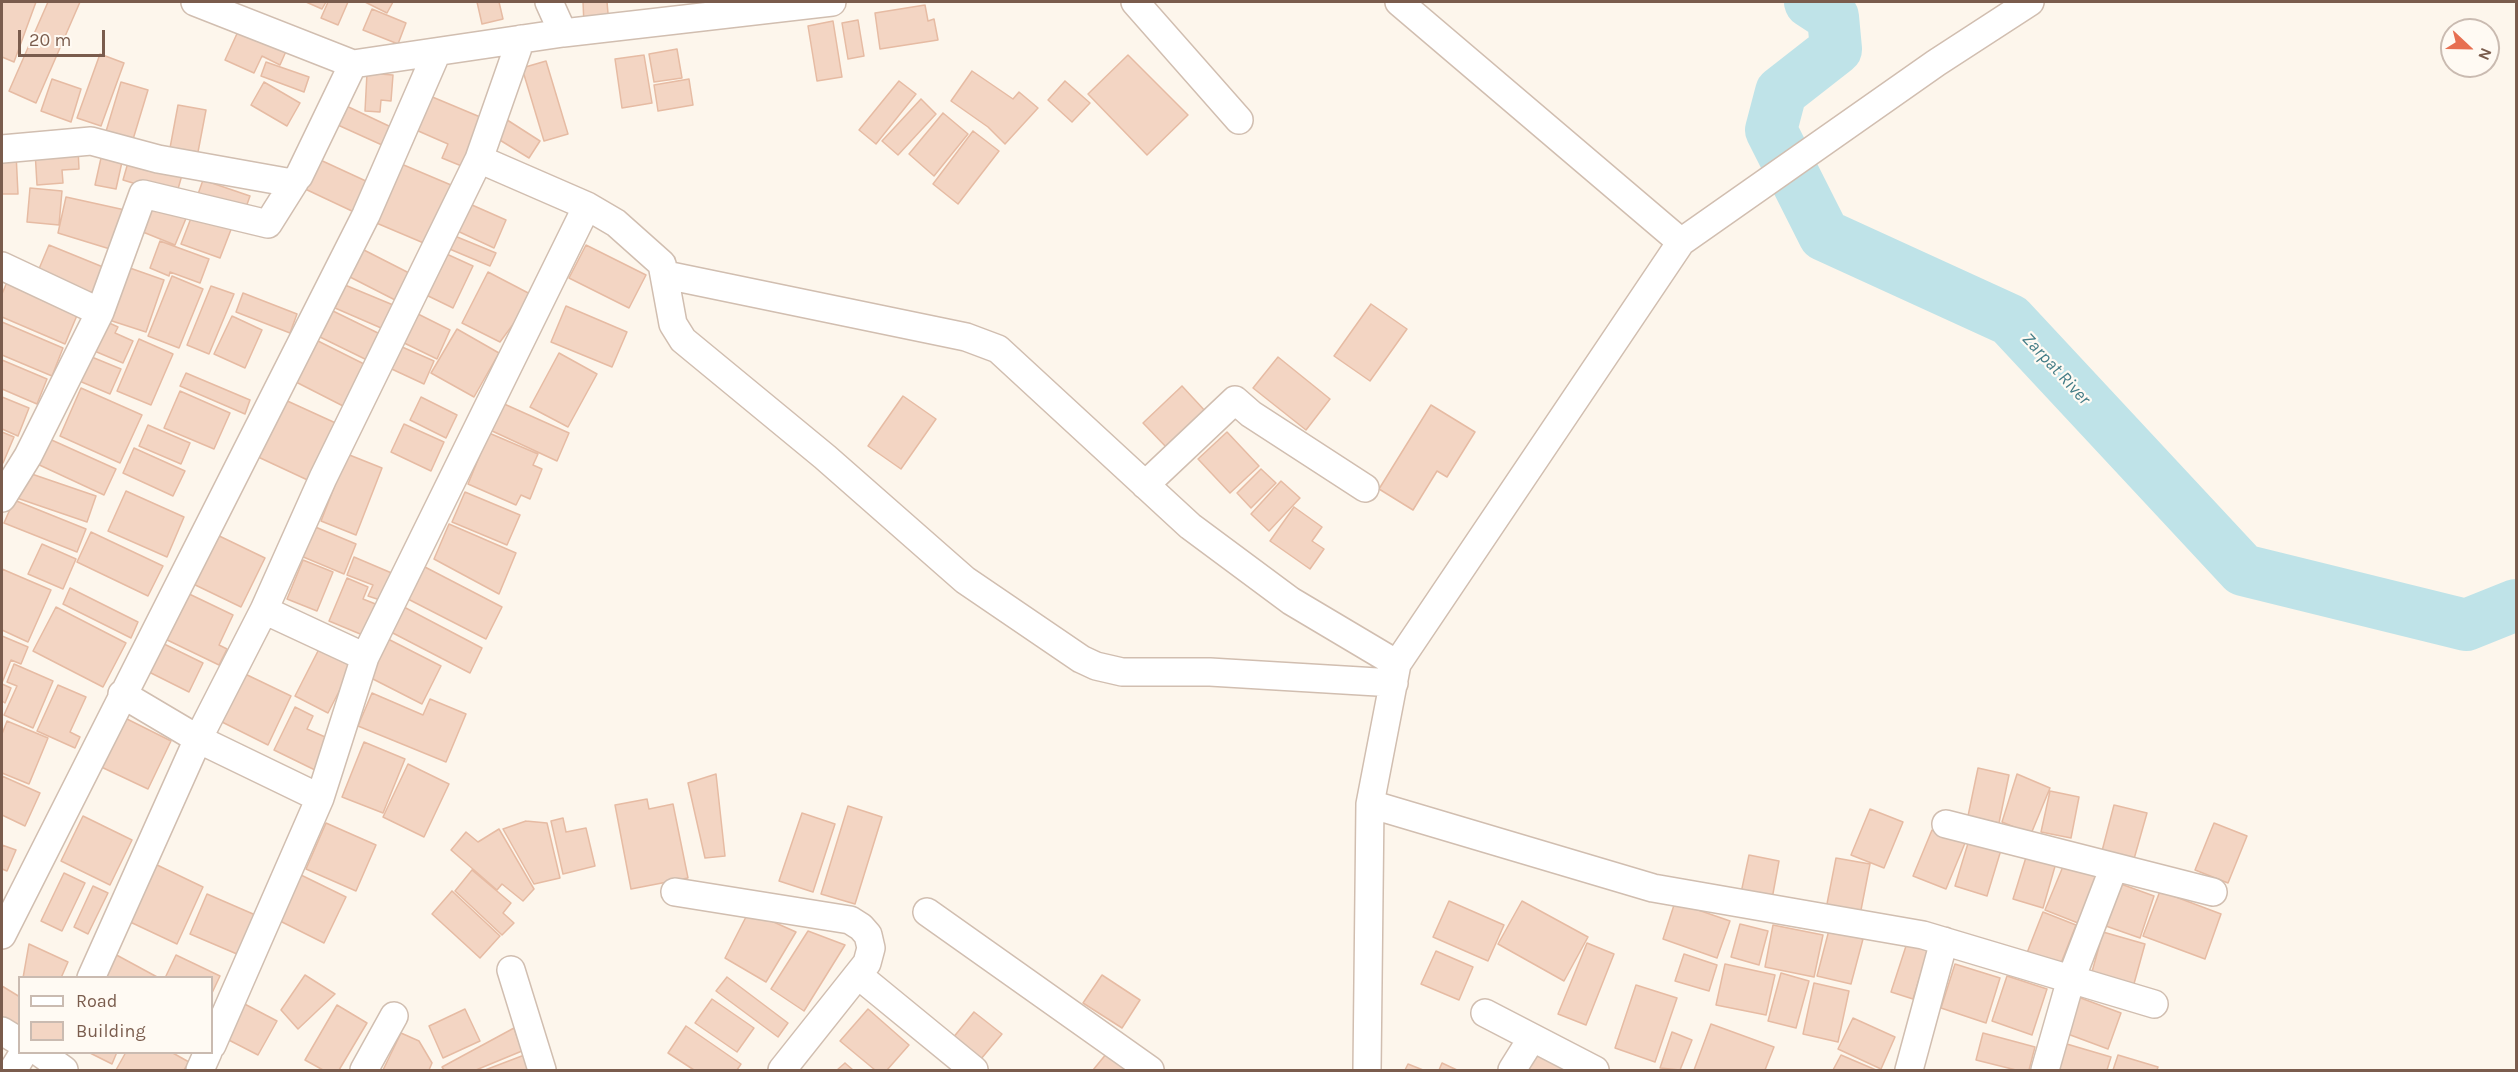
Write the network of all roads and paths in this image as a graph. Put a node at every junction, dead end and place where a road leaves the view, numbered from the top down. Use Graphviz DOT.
graph roads {
  1 [pos="195,2"];
  2 [pos="549,2"];
  3 [pos="825,2"];
  4 [pos="1135,2"];
  5 [pos="1399,2"];
  6 [pos="2030,2"];
  7 [pos="563,33"];
  8 [pos="521,39"];
  9 [pos="437,52"];
  10 [pos="353,64"];
  11 [pos="1239,120"];
  12 [pos="2,149"];
  13 [pos="479,159"];
  14 [pos="295,181"];
  15 [pos="588,206"];
  16 [pos="1681,242"];
  17 [pos="2,266"];
  18 [pos="666,275"];
  19 [pos="100,312"];
  20 [pos="1145,485"];
  21 [pos="1365,488"];
  22 [pos="2,498"];
  23 [pos="264,610"];
  24 [pos="365,657"];
  25 [pos="1396,673"];
  26 [pos="122,694"];
  27 [pos="198,739"];
  28 [pos="320,798"];
  29 [pos="1370,804"];
  30 [pos="1946,824"];
  31 [pos="2114,867"];
  32 [pos="675,892"];
  33 [pos="2213,892"];
  34 [pos="927,912"];
  35 [pos="2,935"];
  36 [pos="1944,941"];
  37 [pos="511,970"];
  38 [pos="858,975"];
  39 [pos="92,976"];
  40 [pos="2071,979"];
  41 [pos="2154,1004"];
  42 [pos="1485,1013"];
  43 [pos="394,1016"];
  44 [pos="2,1031"];
  45 [pos="1532,1038"];
  46 [pos="18,1041"];
  47 [pos="213,1043"];
  48 [pos="23,1054"];
  49 [pos="208,1054"];
  50 [pos="13,1071"];
  51 [pos="200,1071"];
  52 [pos="364,1071"];
  53 [pos="542,1071"];
  54 [pos="782,1071"];
  55 [pos="974,1071"];
  56 [pos="1150,1071"];
  57 [pos="1367,1071"];
  58 [pos="1512,1071"];
  59 [pos="1595,1071"];
  60 [pos="1909,1071"];
  61 [pos="2045,1071"];
  1 -- 10 [label="street"];
  2 -- 7 [label="street"];
  3 -- 7 [label="street"];
  4 -- 11 [label="street"];
  5 -- 16 [label="street"];
  6 -- 16 [label="street"];
  7 -- 8 [label="street"];
  8 -- 9 [label="street"];
  8 -- 13 [label="street"];
  9 -- 10 [label="street"];
  9 -- 26 [label="street"];
  10 -- 14 [label="street"];
  12 -- 14 [label="street"];
  13 -- 15 [label="street"];
  13 -- 23 [label="street"];
  14 -- 19 [label="street"];
  15 -- 18 [label="street"];
  15 -- 24 [label="street"];
  16 -- 25 [label="street"];
  17 -- 19 [label="street"];
  18 -- 20 [label="street"];
  18 -- 25 [label="street"];
  19 -- 22 [label="street"];
  20 -- 21 [label="street"];
  20 -- 25 [label="street"];
  23 -- 24 [label="street"];
  23 -- 27 [label="street"];
  24 -- 28 [label="street"];
  25 -- 29 [label="street"];
  26 -- 27 [label="street"];
  26 -- 35 [label="street"];
  27 -- 28 [label="street"];
  27 -- 39 [label="street"];
  28 -- 47 [label="street"];
  29 -- 36 [label="street"];
  29 -- 57 [label="street"];
  30 -- 31 [label="street"];
  31 -- 33 [label="street"];
  31 -- 40 [label="street"];
  32 -- 38 [label="street"];
  34 -- 56 [label="street"];
  36 -- 40 [label="street"];
  36 -- 60 [label="street"];
  37 -- 53 [label="street"];
  38 -- 54 [label="street"];
  38 -- 55 [label="street"];
  40 -- 41 [label="street"];
  40 -- 61 [label="street"];
  42 -- 45 [label="street"];
  43 -- 52 [label="street"];
  44 -- 46 [label="street"];
  45 -- 58 [label="street"];
  45 -- 59 [label="street"];
  48 -- 50 [label="street"];
  49 -- 51 [label="street"];
}
